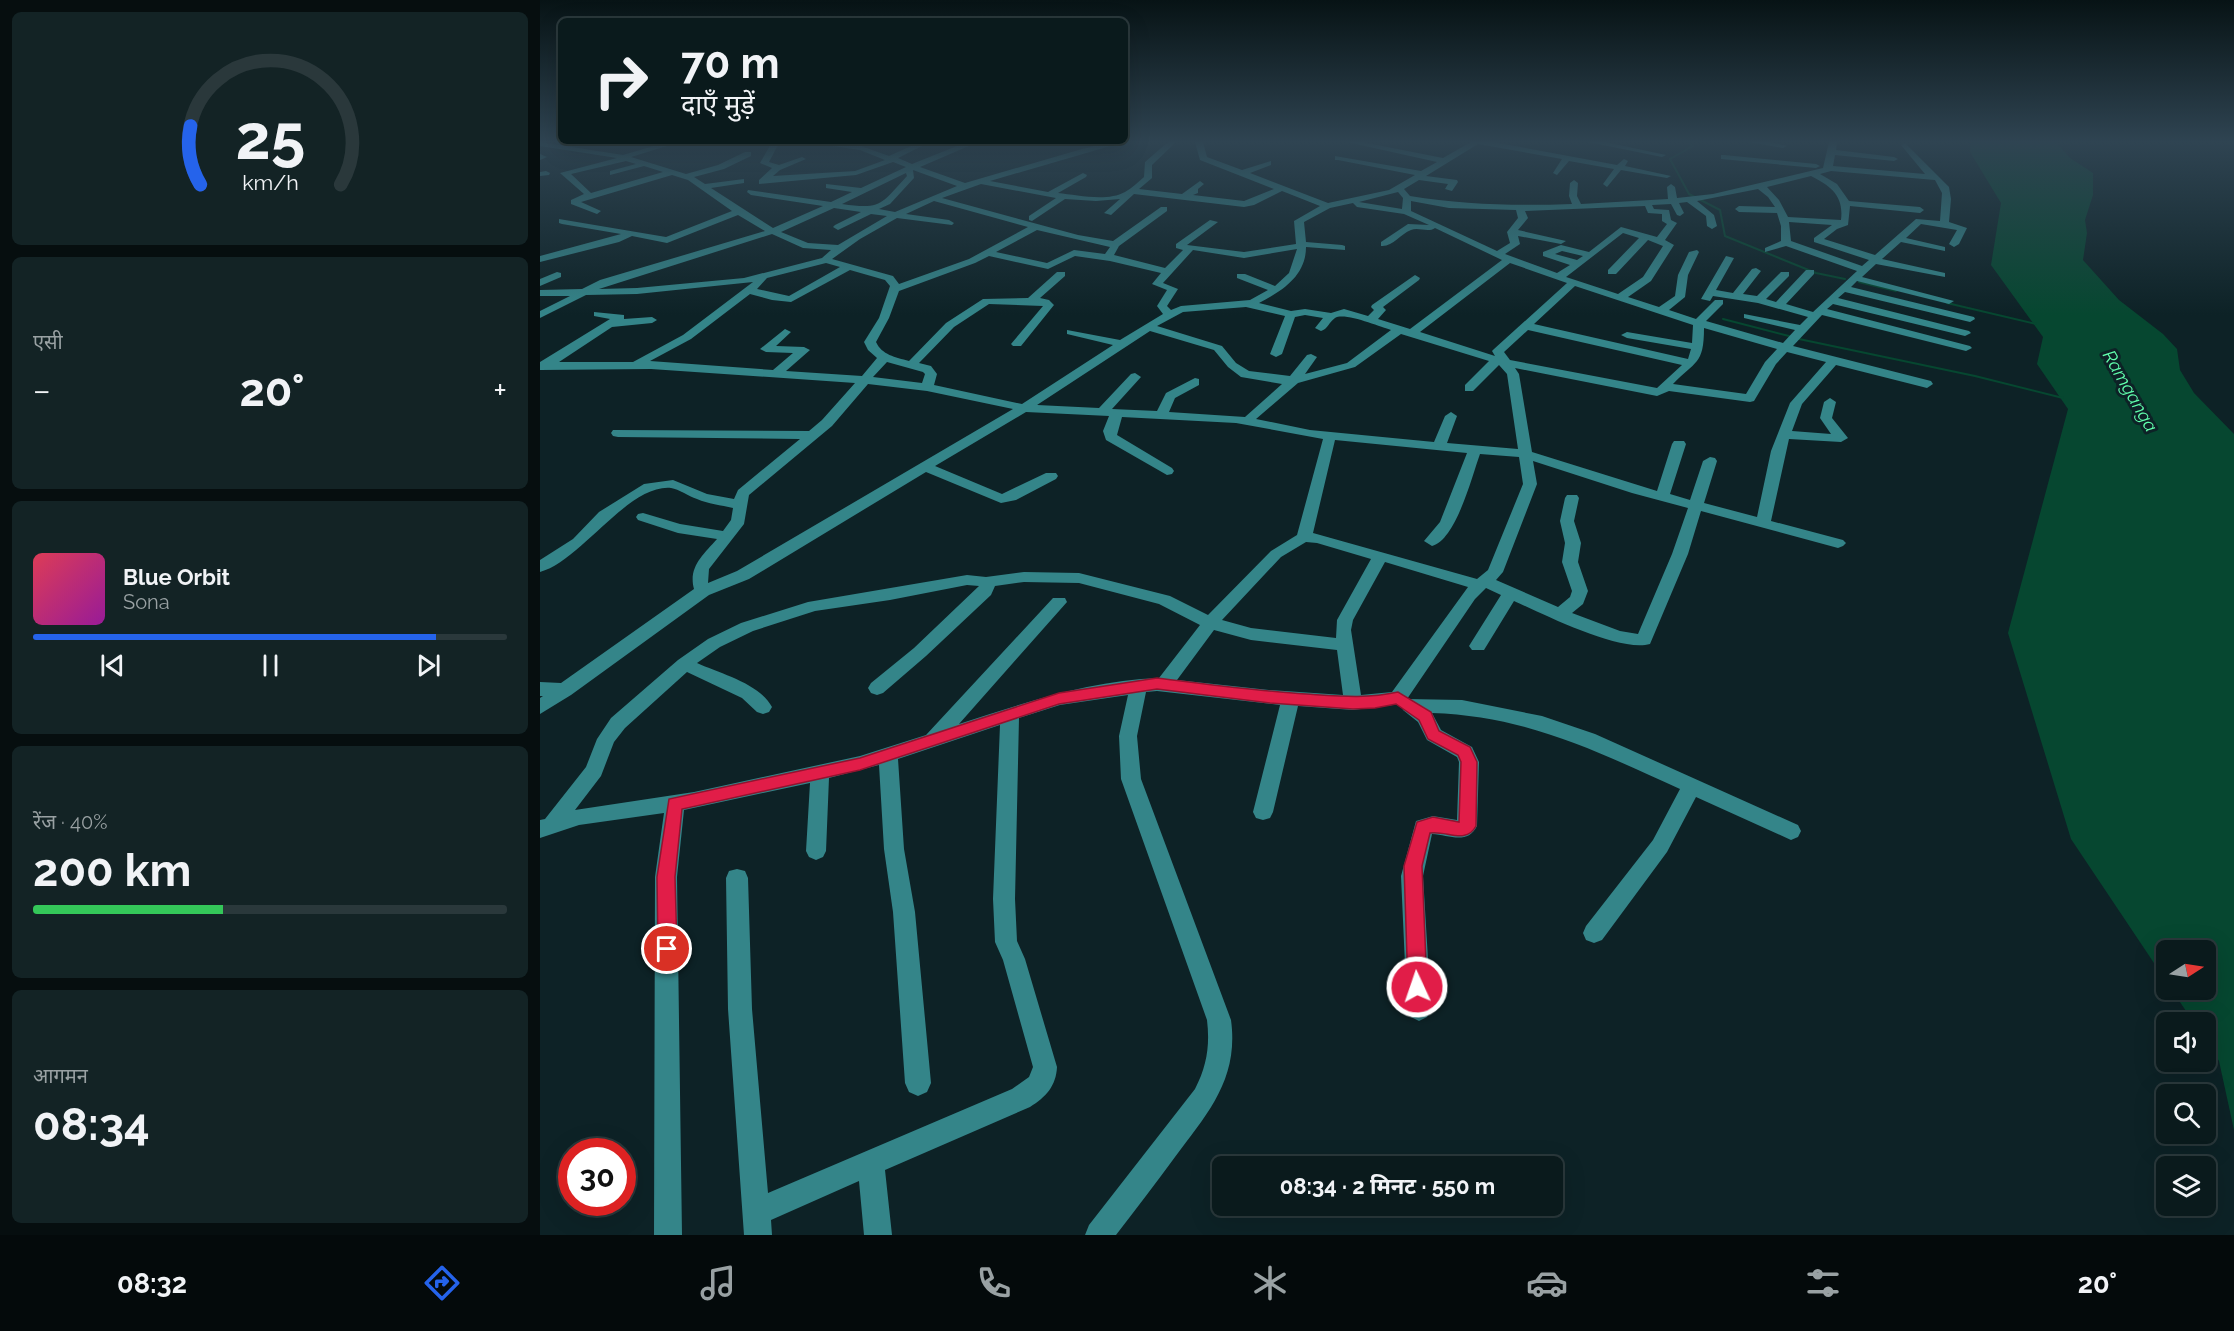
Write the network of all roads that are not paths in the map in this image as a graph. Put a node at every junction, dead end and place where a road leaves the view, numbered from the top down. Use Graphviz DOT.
graph roads {
  1 [pos="1694,199"];
  2 [pos="580,200"];
  3 [pos="735,200"];
  4 [pos="743,200"];
  5 [pos="843,200"];
  6 [pos="889,200"];
  7 [pos="934,200"];
  8 [pos="939,200"];
  9 [pos="1060,200"];
  10 [pos="1124,200"];
  11 [pos="1199,200"];
  12 [pos="1257,200"];
  13 [pos="1309,200"];
  14 [pos="1357,200"];
  15 [pos="1404,200"];
  16 [pos="1428,200"];
  17 [pos="1575,200"];
  18 [pos="1673,200"];
  19 [pos="1681,200"];
  20 [pos="1774,200"];
  21 [pos="1843,200"];
  22 [pos="1947,200"];
  23 [pos="741,202"];
  24 [pos="1346,202"];
  25 [pos="1649,203"];
  26 [pos="1845,203"];
  27 [pos="834,204"];
  28 [pos="1327,206"];
  29 [pos="1578,207"];
  30 [pos="1520,208"];
  31 [pos="1164,209"];
  32 [pos="1739,209"];
  33 [pos="1920,210"];
  34 [pos="597,211"];
  35 [pos="872,211"];
  36 [pos="1406,212"];
  37 [pos="1108,213"];
  38 [pos="1680,213"];
  39 [pos="897,215"];
  40 [pos="1782,215"];
  41 [pos="562,221"];
  42 [pos="1034,222"];
  43 [pos="1213,222"];
  44 [pos="949,223"];
  45 [pos="1841,223"];
  46 [pos="1944,224"];
  47 [pos="1712,226"];
  48 [pos="838,227"];
  49 [pos="772,231"];
  50 [pos="1450,231"];
  51 [pos="1512,232"];
  52 [pos="631,234"];
  53 [pos="1646,236"];
  54 [pos="1899,239"];
  55 [pos="1660,240"];
  56 [pos="1561,241"];
  57 [pos="1786,243"];
  58 [pos="1384,244"];
  59 [pos="1954,244"];
  60 [pos="1114,245"];
  61 [pos="1301,245"];
  62 [pos="838,248"];
  63 [pos="1190,248"];
  64 [pos="1342,248"];
  65 [pos="1942,249"];
  66 [pos="1768,250"];
  67 [pos="1694,252"];
  68 [pos="988,254"];
  69 [pos="1497,255"];
  70 [pos="1591,255"];
  71 [pos="1110,258"];
  72 [pos="1729,258"];
  73 [pos="540,259"];
  74 [pos="1509,259"];
  75 [pos="827,260"];
  76 [pos="1876,260"];
  77 [pos="693,262"];
  78 [pos="1578,264"];
  79 [pos="850,266"];
  80 [pos="1865,270"];
  81 [pos="1166,271"];
  82 [pos="1756,271"];
  83 [pos="1612,272"];
  84 [pos="1810,272"];
  85 [pos="1061,274"];
  86 [pos="1785,274"];
  87 [pos="557,275"];
  88 [pos="768,275"];
  89 [pos="1941,275"];
  90 [pos="1241,276"];
  91 [pos="1415,278"];
  92 [pos="1855,278"];
  93 [pos="1566,280"];
  94 [pos="540,283"];
  95 [pos="1843,288"];
  96 [pos="894,289"];
  97 [pos="748,290"];
  98 [pos="1276,290"];
  99 [pos="632,292"];
  100 [pos="1710,292"];
  101 [pos="540,293"];
  102 [pos="581,294"];
  103 [pos="1736,296"];
  104 [pos="1620,297"];
  105 [pos="1759,300"];
  106 [pos="1831,300"];
  107 [pos="1949,301"];
  108 [pos="1031,302"];
  109 [pos="1719,302"];
  110 [pos="1248,304"];
  111 [pos="1779,305"];
  112 [pos="1662,310"];
  113 [pos="1291,314"];
  114 [pos="1818,314"];
  115 [pos="540,315"];
  116 [pos="1169,315"];
  117 [pos="1331,316"];
  118 [pos="1748,316"];
  119 [pos="1686,317"];
  120 [pos="1970,319"];
  121 [pos="651,320"];
  122 [pos="1369,321"];
  123 [pos="1699,322"];
  124 [pos="610,324"];
  125 [pos="1526,326"];
  126 [pos="1148,327"];
  127 [pos="1321,328"];
  128 [pos="1803,329"];
  129 [pos="785,332"];
  130 [pos="1071,332"];
  131 [pos="1404,332"];
  132 [pos="1965,333"];
  133 [pos="1628,335"];
  134 [pos="1017,344"];
  135 [pos="1122,344"];
  136 [pos="1698,347"];
  137 [pos="1784,348"];
  138 [pos="1966,348"];
  139 [pos="1276,354"];
  140 [pos="1311,357"];
  141 [pos="884,358"];
  142 [pos="1502,361"];
  143 [pos="1833,362"];
  144 [pos="1690,363"];
  145 [pos="912,364"];
  146 [pos="542,366"];
  147 [pos="633,366"];
  148 [pos="775,374"];
  149 [pos="1135,377"];
  150 [pos="864,380"];
  151 [pos="1294,380"];
  152 [pos="1195,382"];
  153 [pos="1927,384"];
  154 [pos="927,387"];
  155 [pos="1665,387"];
  156 [pos="1469,388"];
  157 [pos="1830,402"];
  158 [pos="1024,408"];
  159 [pos="1102,412"];
  160 [pos="1117,413"];
  161 [pos="1161,415"];
  162 [pos="1451,416"];
  163 [pos="1248,422"];
  164 [pos="618,433"];
  165 [pos="813,435"];
  166 [pos="1784,435"];
  167 [pos="1330,436"];
  168 [pos="1678,444"];
  169 [pos="1439,446"];
  170 [pos="1475,449"];
  171 [pos="1526,454"];
  172 [pos="1710,461"];
  173 [pos="925,467"];
  174 [pos="1167,471"];
  175 [pos="1051,476"];
  176 [pos="1662,497"];
  177 [pos="1572,498"];
  178 [pos="740,505"];
  179 [pos="1696,505"];
  180 [pos="643,517"];
  181 [pos="1762,523"];
  182 [pos="727,536"];
  183 [pos="1304,538"];
  184 [pos="1432,541"];
  185 [pos="1838,543"];
  186 [pos="1380,557"];
  187 [pos="541,565"];
  188 [pos="986,582"];
  189 [pos="1482,583"];
  190 [pos="703,591"];
  191 [pos="1511,592"];
  192 [pos="1059,603"];
  193 [pos="1561,613"];
  194 [pos="1210,623"];
  195 [pos="1345,645"];
  196 [pos="1478,646"];
  197 [pos="684,664"];
  198 [pos="1164,684"];
  199 [pos="1139,685"];
  200 [pos="877,688"];
  201 [pos="540,689"];
  202 [pos="565,690"];
  203 [pos="1291,699"];
  204 [pos="1404,701"];
  205 [pos="1353,703"];
  206 [pos="540,707"];
  207 [pos="763,708"];
  208 [pos="1010,714"];
  209 [pos="928,742"];
  210 [pos="888,755"];
  211 [pos="820,773"];
  212 [pos="1691,786"];
  213 [pos="675,803"];
  214 [pos="1263,812"];
  215 [pos="545,827"];
  216 [pos="1791,831"];
  217 [pos="816,851"];
  218 [pos="738,878"];
  219 [pos="1594,933"];
  220 [pos="1419,1009"];
  221 [pos="918,1083"];
  222 [pos="871,1163"];
  223 [pos="757,1224"];
  224 [pos="668,1235"];
  225 [pos="878,1235"];
  226 [pos="1099,1235"];
  1 -- 47 [label="street"];
  2 -- 34 [label="street"];
  3 -- 23 [label="street"];
  4 -- 23 [label="street"];
  5 -- 27 [label="street"];
  6 -- 35 [label="street"];
  7 -- 39 [label="street"];
  8 -- 42 [label="street"];
  9 -- 42 [label="street"];
  10 -- 37 [label="street"];
  11 -- 12 [label="street"];
  13 -- 28 [label="street"];
  14 -- 24 [label="street"];
  15 -- 36 [label="street"];
  16 -- 30 [label="street"];
  17 -- 29 [label="street"];
  18 -- 19 [label="street"];
  18 -- 25 [label="street"];
  18 -- 38 [label="street"];
  20 -- 40 [label="street"];
  21 -- 26 [label="street"];
  22 -- 46 [label="street"];
  23 -- 27 [label="street"];
  23 -- 49 [label="street"];
  23 -- 52 [label="street"];
  24 -- 28 [label="street"];
  24 -- 36 [label="street"];
  25 -- 29 [label="street"];
  25 -- 55 [label="street"];
  26 -- 33 [label="street"];
  26 -- 45 [label="street"];
  27 -- 35 [label="street"];
  27 -- 49 [label="street"];
  28 -- 61 [label="street"];
  29 -- 30 [label="street"];
  30 -- 51 [label="street"];
  31 -- 60 [label="street"];
  32 -- 40 [label="street"];
  35 -- 39 [label="street"];
  35 -- 48 [label="street"];
  36 -- 50 [label="street"];
  39 -- 44 [label="street"];
  39 -- 62 [label="street"];
  40 -- 45 [label="street"];
  40 -- 57 [label="street"];
  41 -- 52 [label="street"];
  42 -- 60 [label="street"];
  42 -- 68 [label="street"];
  43 -- 63 [label="street"];
  45 -- 76 [label="street"];
  46 -- 54 [label="street"];
  46 -- 59 [label="street"];
  49 -- 62 [label="street"];
  49 -- 102 [label="street"];
  50 -- 58 [label="street"];
  50 -- 69 [label="street"];
  51 -- 56 [label="street"];
  51 -- 69 [label="street"];
  52 -- 73 [label="street"];
  53 -- 55 [label="street"];
  53 -- 70 [label="street"];
  53 -- 83 [label="street"];
  54 -- 65 [label="street"];
  54 -- 76 [label="street"];
  55 -- 104 [label="street"];
  57 -- 66 [label="street"];
  57 -- 80 [label="street"];
  60 -- 71 [label="street"];
  61 -- 63 [label="street"];
  61 -- 64 [label="street"];
  61 -- 98 [label="street"];
  62 -- 75 [label="street"];
  63 -- 81 [label="street"];
  67 -- 112 [label="street"];
  68 -- 71 [label="street"];
  68 -- 96 [label="street"];
  69 -- 74 [label="street"];
  70 -- 78 [label="street"];
  70 -- 78 [label="street"];
  71 -- 81 [label="street"];
  72 -- 100 [label="street"];
  74 -- 93 [label="street"];
  74 -- 131 [label="street"];
  75 -- 79 [label="street"];
  75 -- 88 [label="street"];
  76 -- 80 [label="street"];
  76 -- 89 [label="street"];
  77 -- 99 [label="street"];
  78 -- 93 [label="street"];
  79 -- 96 [label="street"];
  79 -- 97 [label="street"];
  80 -- 92 [label="street"];
  81 -- 116 [label="street"];
  82 -- 103 [label="street"];
  84 -- 111 [label="street"];
  85 -- 108 [label="street"];
  86 -- 105 [label="street"];
  87 -- 94 [label="street"];
  88 -- 97 [label="street"];
  88 -- 99 [label="street"];
  90 -- 98 [label="street"];
  91 -- 122 [label="street"];
  92 -- 95 [label="street"];
  92 -- 107 [label="street"];
  93 -- 104 [label="street"];
  93 -- 125 [label="street"];
  95 -- 106 [label="street"];
  95 -- 120 [label="street"];
  96 -- 141 [label="street"];
  97 -- 147 [label="street"];
  98 -- 110 [label="street"];
  99 -- 102 [label="street"];
  99 -- 124 [label="street"];
  100 -- 103 [label="street"];
  100 -- 119 [label="street"];
  101 -- 102 [label="street"];
  102 -- 115 [label="street"];
  103 -- 105 [label="street"];
  104 -- 112 [label="street"];
  105 -- 111 [label="street"];
  106 -- 114 [label="street"];
  106 -- 132 [label="street"];
  108 -- 134 [label="street"];
  108 -- 145 [label="street"];
  109 -- 123 [label="street"];
  110 -- 113 [label="street"];
  110 -- 116 [label="street"];
  111 -- 114 [label="street"];
  112 -- 119 [label="street"];
  113 -- 117 [label="street"];
  113 -- 139 [label="street"];
  114 -- 128 [label="street"];
  114 -- 138 [label="street"];
  116 -- 126 [label="street"];
  117 -- 122 [label="street"];
  117 -- 127 [label="street"];
  118 -- 128 [label="street"];
  119 -- 123 [label="street"];
  121 -- 124 [label="street"];
  122 -- 131 [label="street"];
  123 -- 136 [label="street"];
  123 -- 137 [label="street"];
  124 -- 146 [label="street"];
  125 -- 142 [label="street"];
  125 -- 144 [label="street"];
  126 -- 135 [label="street"];
  126 -- 151 [label="street"];
  128 -- 137 [label="street"];
  129 -- 148 [label="street"];
  130 -- 135 [label="street"];
  131 -- 142 [label="street"];
  131 -- 151 [label="street"];
  133 -- 136 [label="street"];
  135 -- 158 [label="street"];
  136 -- 144 [label="street"];
  137 -- 143 [label="street"];
  137 -- 155 [label="street"];
  140 -- 151 [label="street"];
  141 -- 145 [label="street"];
  141 -- 150 [label="street"];
  142 -- 155 [label="street"];
  142 -- 156 [label="street"];
  142 -- 171 [label="street"];
  143 -- 153 [label="street"];
  143 -- 166 [label="street"];
  144 -- 155 [label="street"];
  145 -- 154 [label="street"];
  146 -- 147 [label="street"];
  147 -- 148 [label="street"];
  148 -- 150 [label="street"];
  149 -- 159 [label="street"];
  150 -- 154 [label="street"];
  150 -- 165 [label="street"];
  151 -- 163 [label="street"];
  152 -- 161 [label="street"];
  154 -- 158 [label="street"];
  157 -- 166 [label="street"];
  158 -- 159 [label="street"];
  158 -- 173 [label="street"];
  159 -- 160 [label="street"];
  160 -- 161 [label="street"];
  160 -- 174 [label="street"];
  161 -- 163 [label="street"];
  162 -- 169 [label="street"];
  163 -- 167 [label="street"];
  164 -- 165 [label="street"];
  165 -- 178 [label="street"];
  166 -- 181 [label="street"];
  167 -- 169 [label="street"];
  167 -- 183 [label="street"];
  168 -- 176 [label="street"];
  169 -- 170 [label="street"];
  170 -- 171 [label="street"];
  170 -- 184 [label="street"];
  171 -- 176 [label="street"];
  171 -- 189 [label="street"];
  172 -- 179 [label="street"];
  173 -- 175 [label="street"];
  173 -- 190 [label="street"];
  176 -- 179 [label="street"];
  177 -- 193 [label="street"];
  178 -- 182 [label="street"];
  178 -- 187 [label="street"];
  179 -- 181 [label="street"];
  179 -- 193 [label="street"];
  180 -- 182 [label="street"];
  181 -- 185 [label="street"];
  182 -- 190 [label="street"];
  183 -- 186 [label="street"];
  183 -- 194 [label="street"];
  186 -- 189 [label="street"];
  186 -- 195 [label="street"];
  188 -- 194 [label="street"];
  188 -- 197 [label="street"];
  188 -- 200 [label="street"];
  189 -- 191 [label="street"];
  189 -- 204 [label="street"];
  190 -- 202 [label="street"];
  191 -- 193 [label="street"];
  191 -- 196 [label="street"];
  192 -- 209 [label="street"];
  194 -- 195 [label="street"];
  194 -- 198 [label="street"];
  195 -- 205 [label="street"];
  197 -- 207 [label="street"];
  197 -- 215 [label="street"];
  198 -- 199 [label="street"];
  198 -- 203 [label="street"];
  199 -- 208 [label="street"];
  199 -- 226 [label="street"];
  201 -- 202 [label="street"];
  202 -- 206 [label="street"];
  203 -- 205 [label="street"];
  203 -- 214 [label="street"];
  204 -- 205 [label="street"];
  204 -- 212 [label="street"];
  204 -- 220 [label="street"];
  208 -- 209 [label="street"];
  208 -- 222 [label="street"];
  209 -- 210 [label="street"];
  210 -- 211 [label="street"];
  210 -- 221 [label="street"];
  211 -- 213 [label="street"];
  211 -- 217 [label="street"];
  212 -- 216 [label="street"];
  212 -- 219 [label="street"];
  213 -- 215 [label="street"];
  213 -- 224 [label="street"];
  218 -- 223 [label="street"];
  222 -- 223 [label="street"];
  222 -- 225 [label="street"];
}
